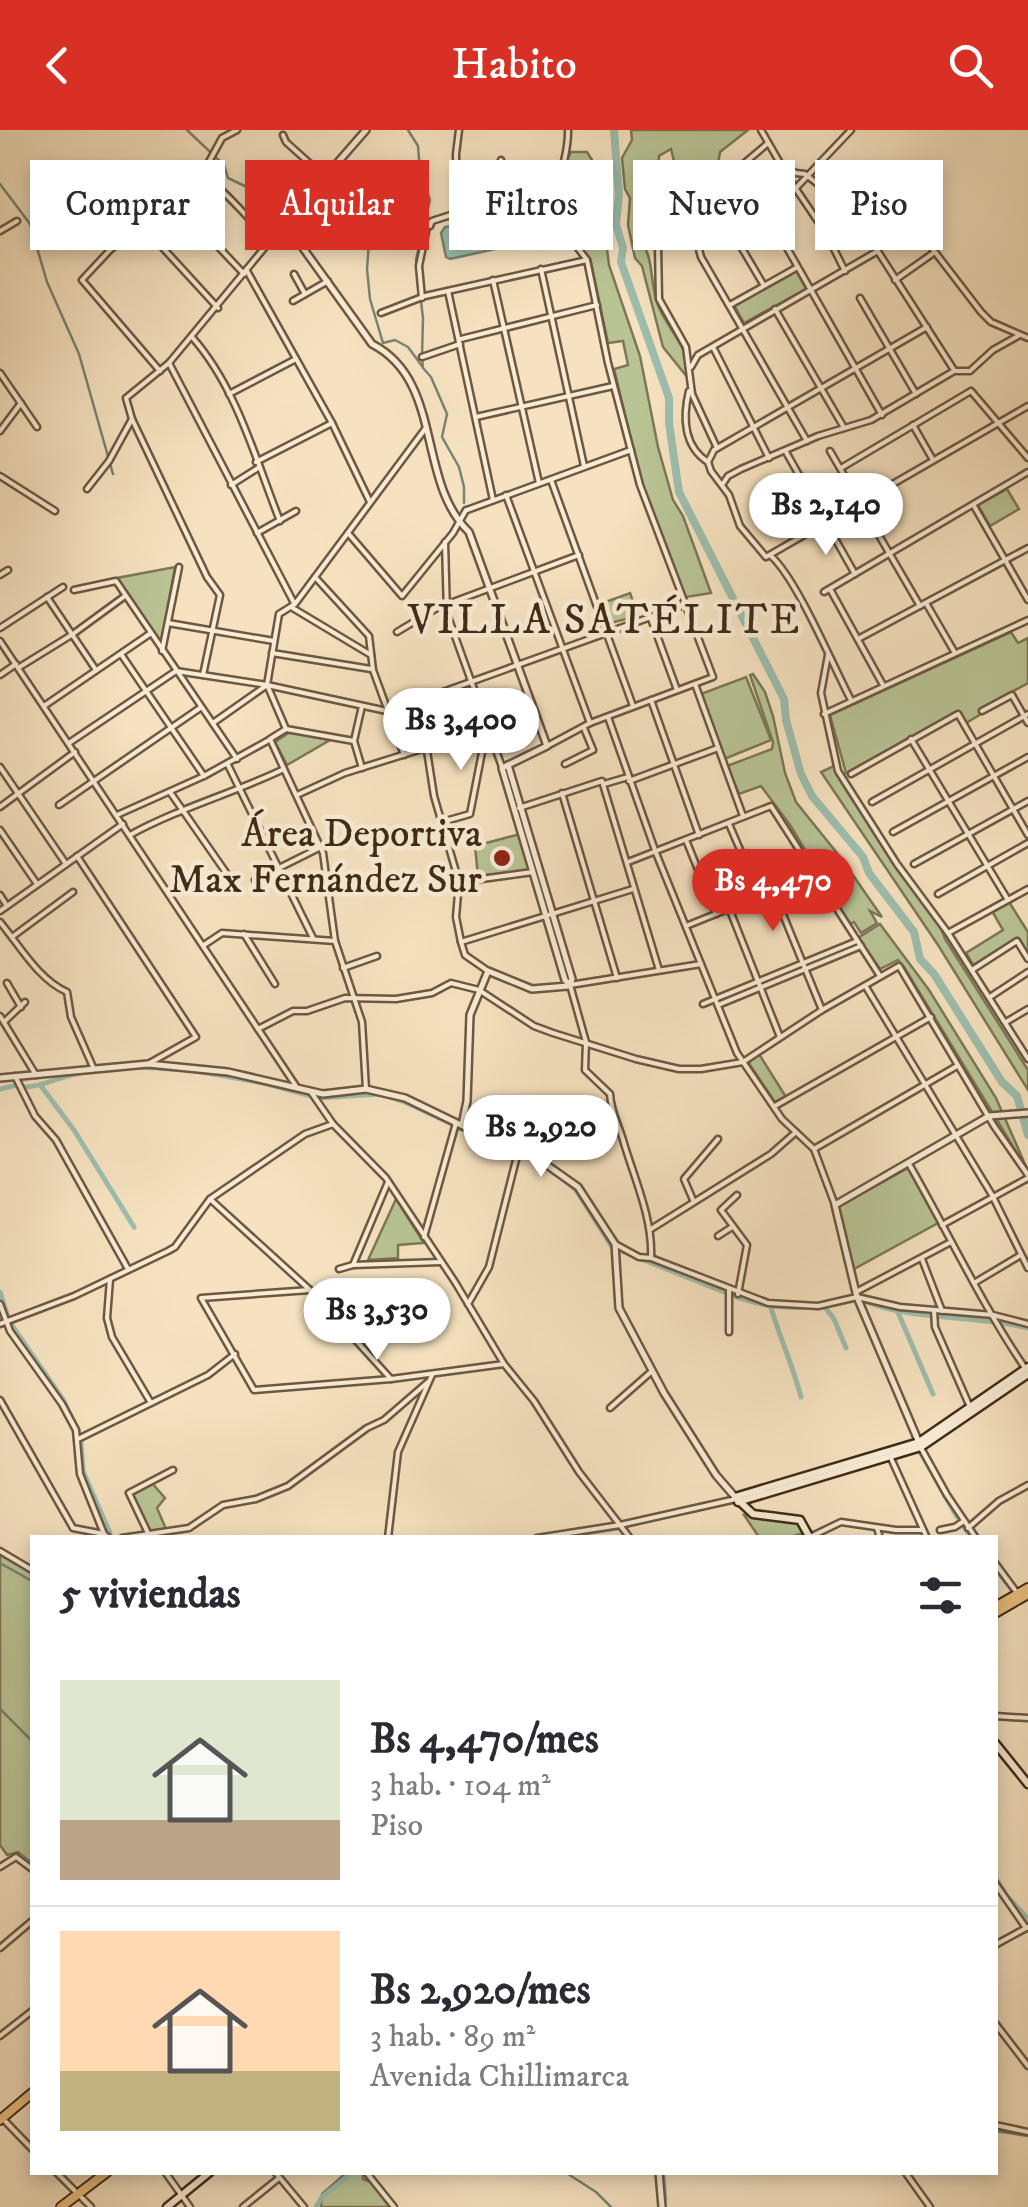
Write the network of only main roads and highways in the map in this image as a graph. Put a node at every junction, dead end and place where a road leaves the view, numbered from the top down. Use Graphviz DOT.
graph roads {
  1 [pos="1027,1370"];
  2 [pos="920,1444"];
  3 [pos="736,1499"];
  4 [pos="808,1535"];
  5 [pos="1025,1592"];
  6 [pos="998,1608"];
  7 [pos="998,1748"];
  8 [pos="1028,1784"];
  9 [pos="30,2096"];
  10 [pos="1,2118"];
  11 [pos="103,2175"];
  12 [pos="206,2175"];
  13 [pos="61,2207"];
  14 [pos="167,2207"];
  1 -- 2 [label="main road"];
  1 -- 2 [label="main road"];
  2 -- 3 [label="main road"];
  2 -- 3 [label="main road"];
  3 -- 4 [label="main road"];
  5 -- 6 [label="main road"];
  7 -- 8 [label="main road"];
  9 -- 10 [label="main road"];
  11 -- 13 [label="main road"];
  12 -- 14 [label="main road"];
}
